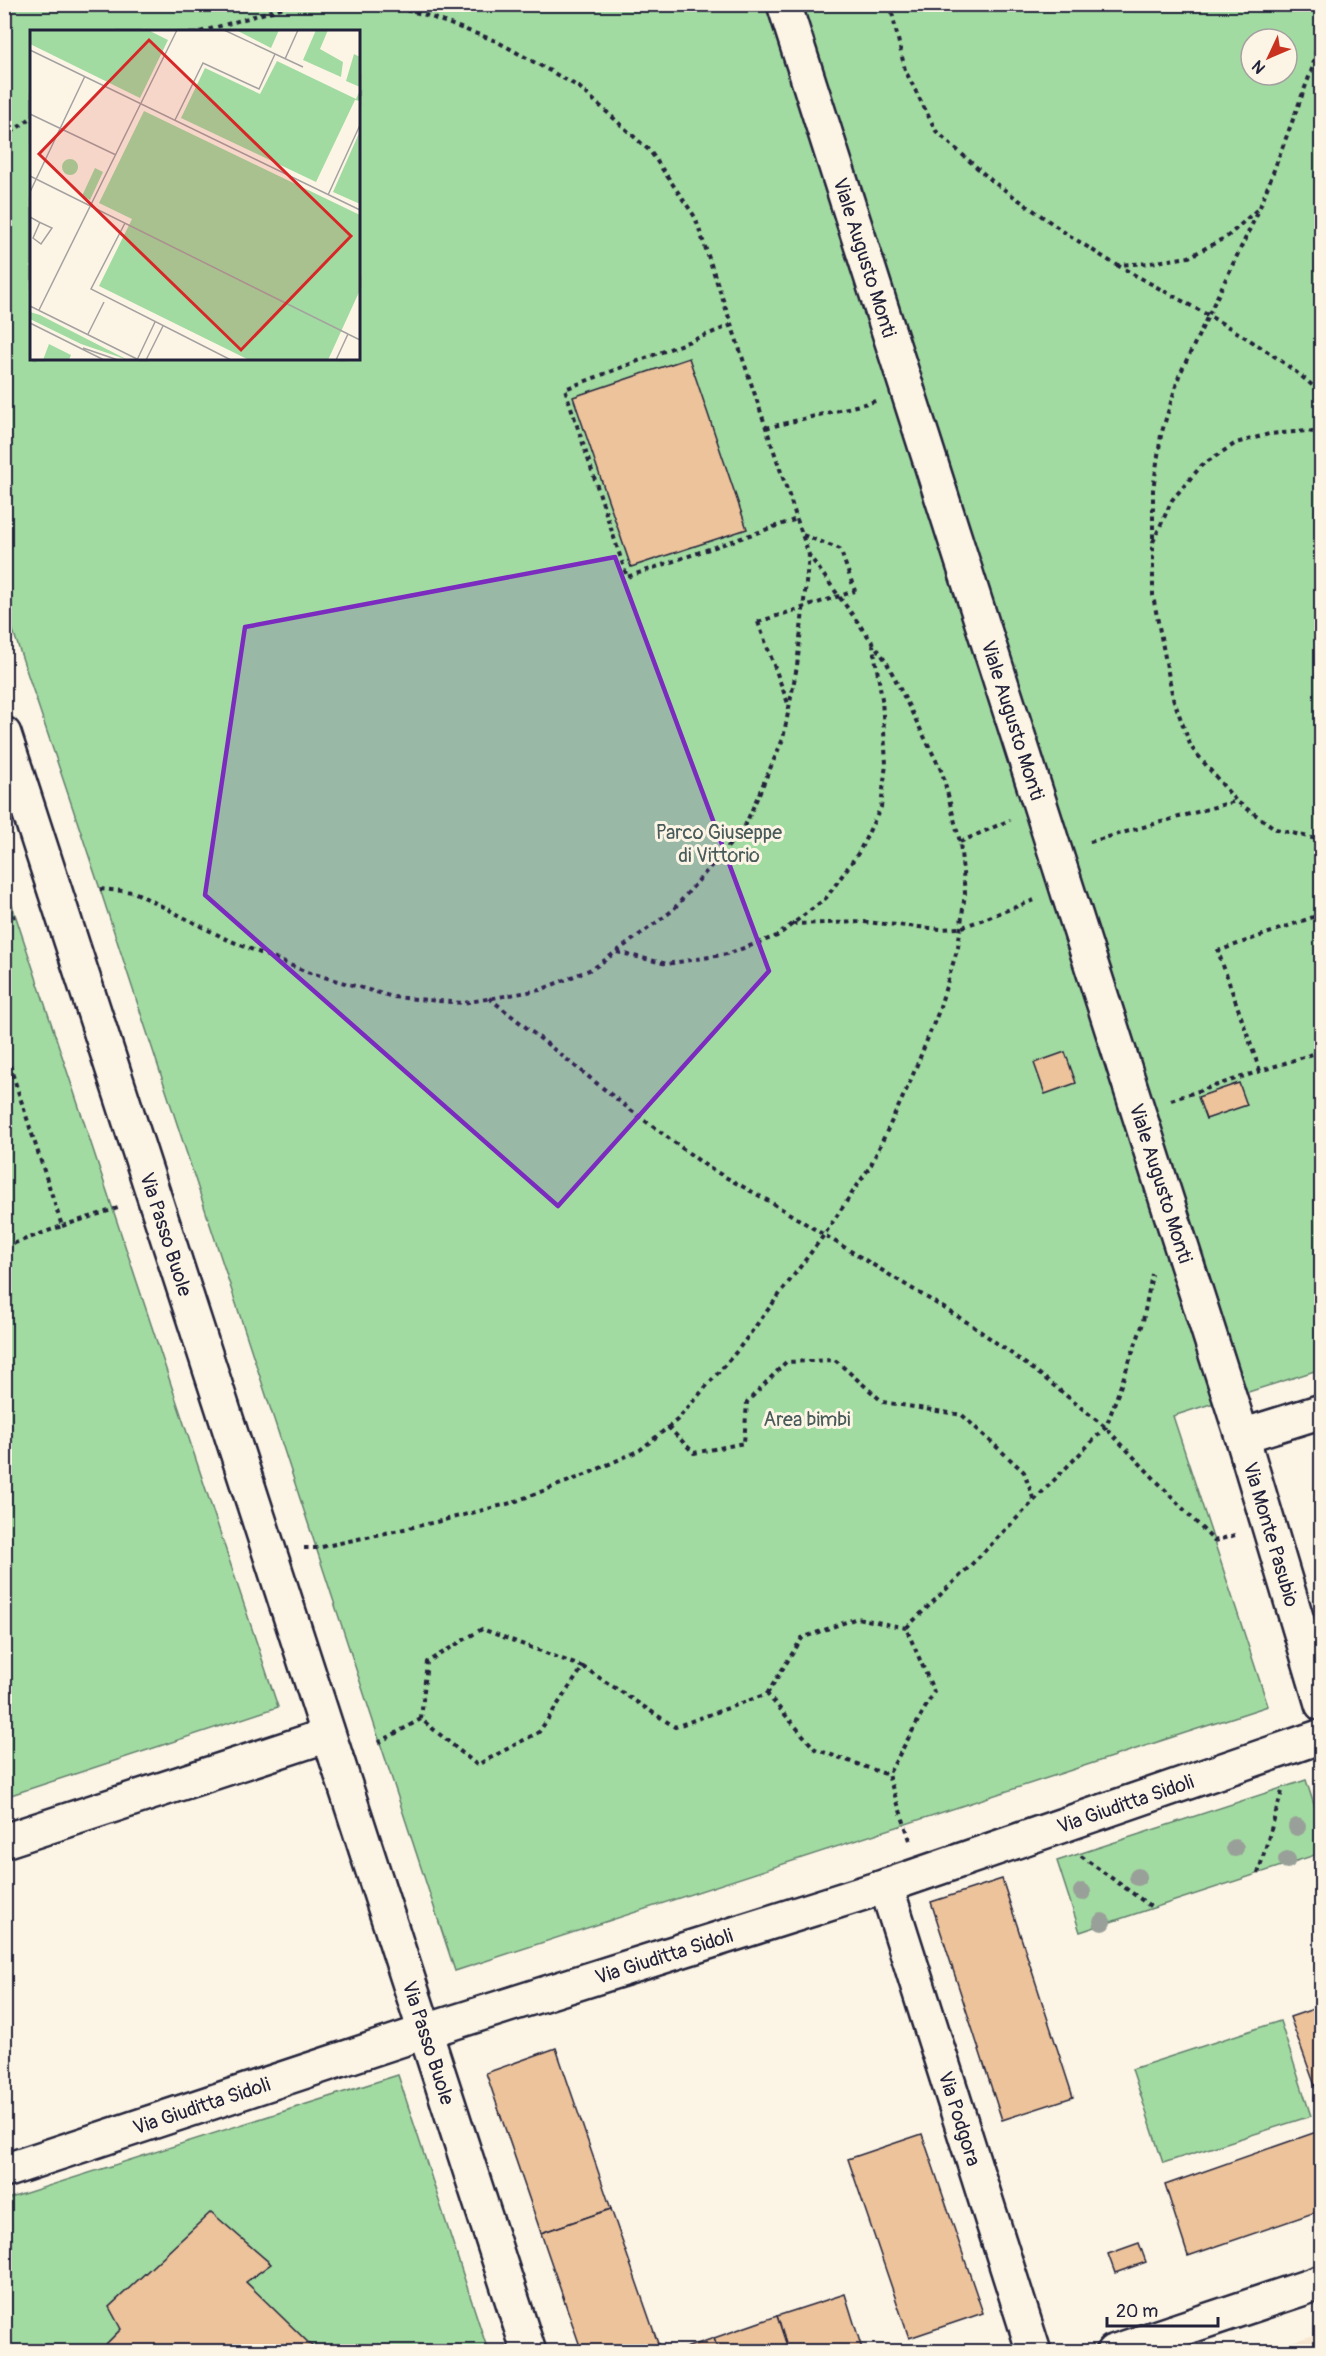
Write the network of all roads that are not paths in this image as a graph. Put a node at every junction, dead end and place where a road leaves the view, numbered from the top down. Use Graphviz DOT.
graph roads {
  1 [pos="784,4"];
  2 [pos="4,734"];
  3 [pos="1322,1411"];
  4 [pos="1242,1436"];
  5 [pos="1322,1704"];
  6 [pos="328,1735"];
  7 [pos="1322,1737"];
  8 [pos="4,1841"];
  9 [pos="886,1886"];
  10 [pos="425,2033"];
  11 [pos="4,2170"];
  12 [pos="1322,2282"];
  13 [pos="530,2352"];
  14 [pos="1034,2352"];
  15 [pos="1113,2352"];
  1 -- 4 [label="street, Viale Augusto Monti"];
  2 -- 6 [label="street, Via Passo Buole"];
  3 -- 4 [label="street"];
  4 -- 5 [label="street, Via Monte Pasubio"];
  6 -- 8 [label="street"];
  6 -- 10 [label="street, Via Passo Buole"];
  7 -- 9 [label="street, Via Giuditta Sidoli"];
  9 -- 10 [label="street, Via Giuditta Sidoli"];
  9 -- 14 [label="street, Via Podgora"];
  10 -- 11 [label="street, Via Giuditta Sidoli"];
  10 -- 13 [label="street, Via Passo Buole"];
  12 -- 15 [label="street"];
}
